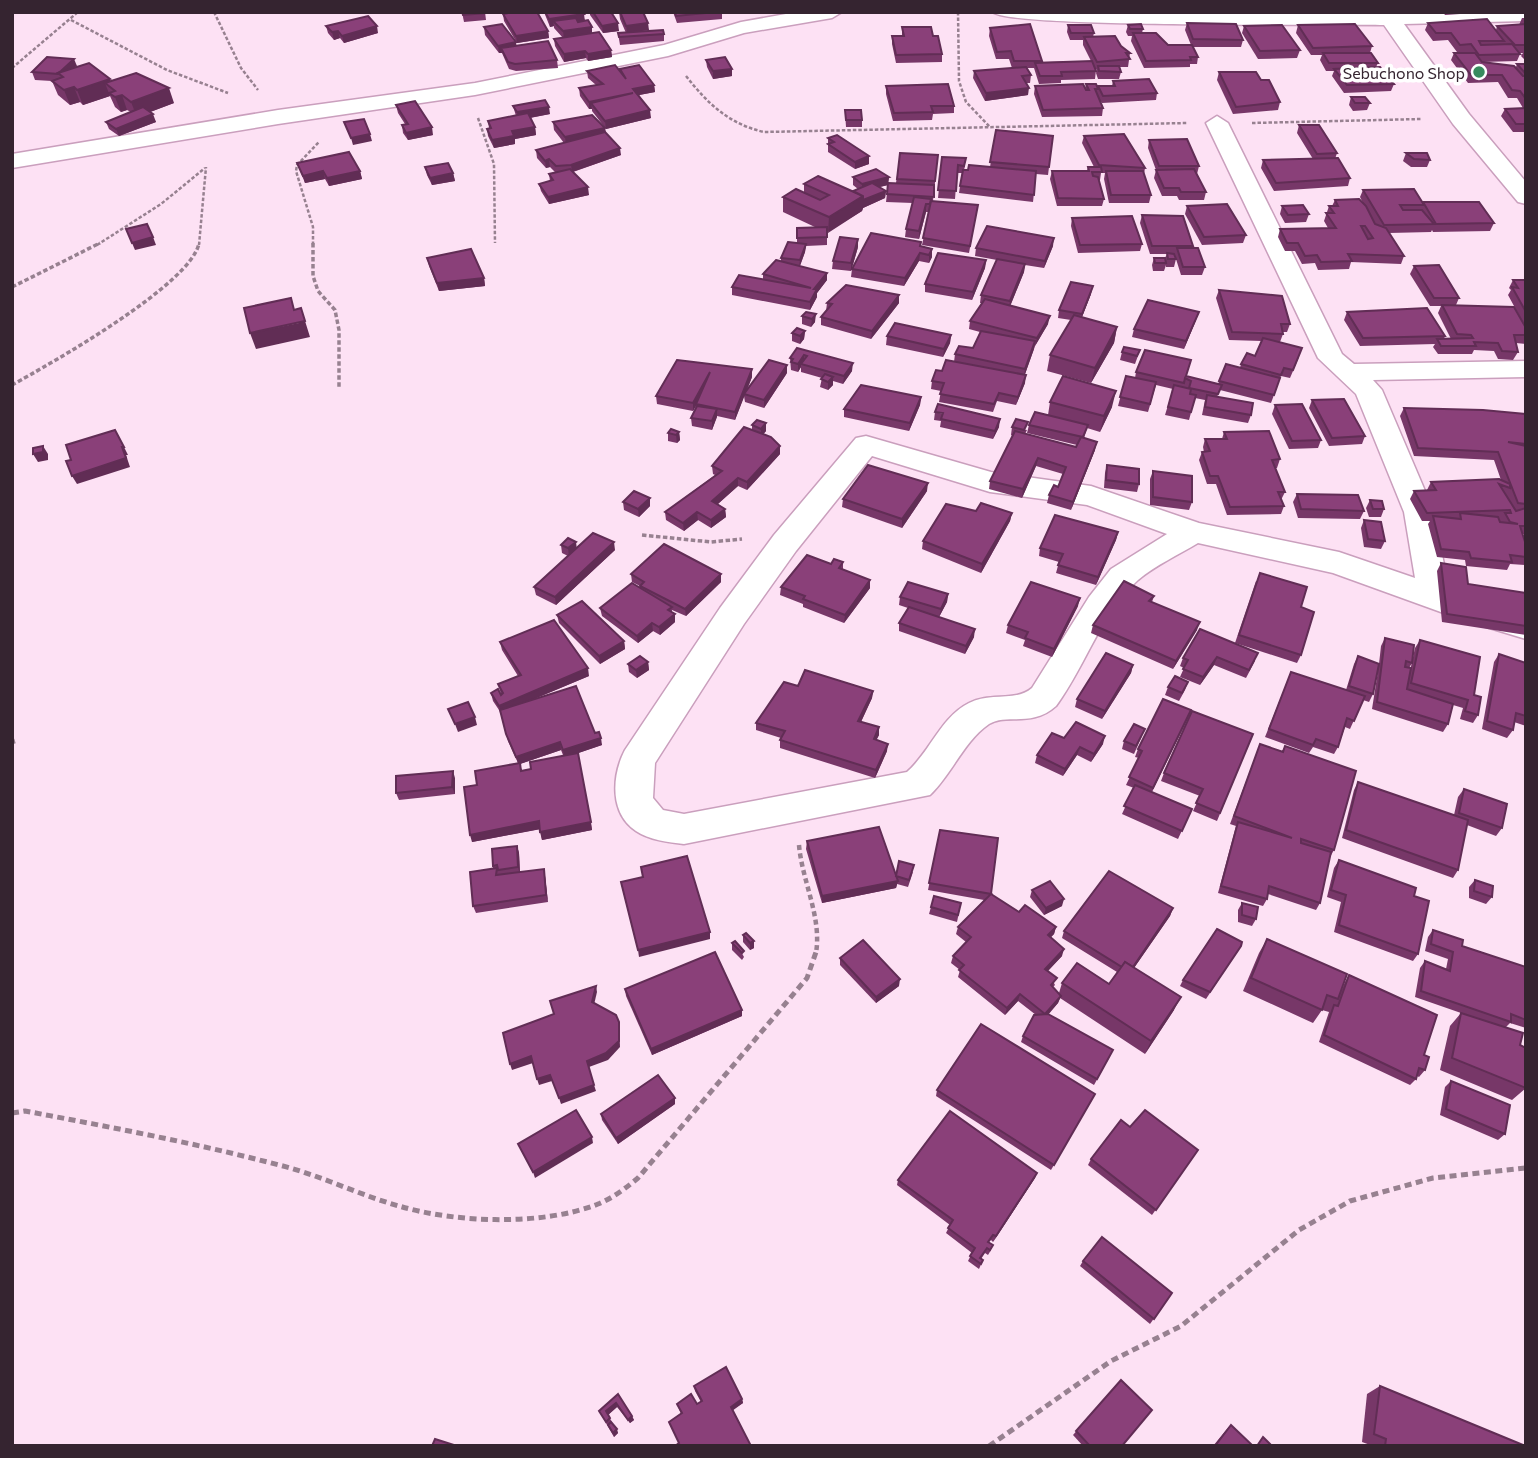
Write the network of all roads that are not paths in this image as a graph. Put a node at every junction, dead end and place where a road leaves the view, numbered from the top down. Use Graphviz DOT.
graph roads {
  1 [pos="832,12"];
  2 [pos="1003,12"];
  3 [pos="1526,15"];
  4 [pos="1387,16"];
  5 [pos="1217,123"];
  6 [pos="12,160"];
  7 [pos="1526,197"];
  8 [pos="1526,369"];
  9 [pos="1348,372"];
  10 [pos="1194,532"];
  11 [pos="1434,596"];
  12 [pos="1526,627"];
  1 -- 6 [label="street"];
  2 -- 4 [label="street"];
  3 -- 4 [label="street"];
  4 -- 7 [label="street"];
  5 -- 9 [label="street"];
  8 -- 9 [label="street"];
  9 -- 11 [label="street"];
  10 -- 10 [label="street"];
  10 -- 11 [label="street"];
  11 -- 12 [label="street"];
}
